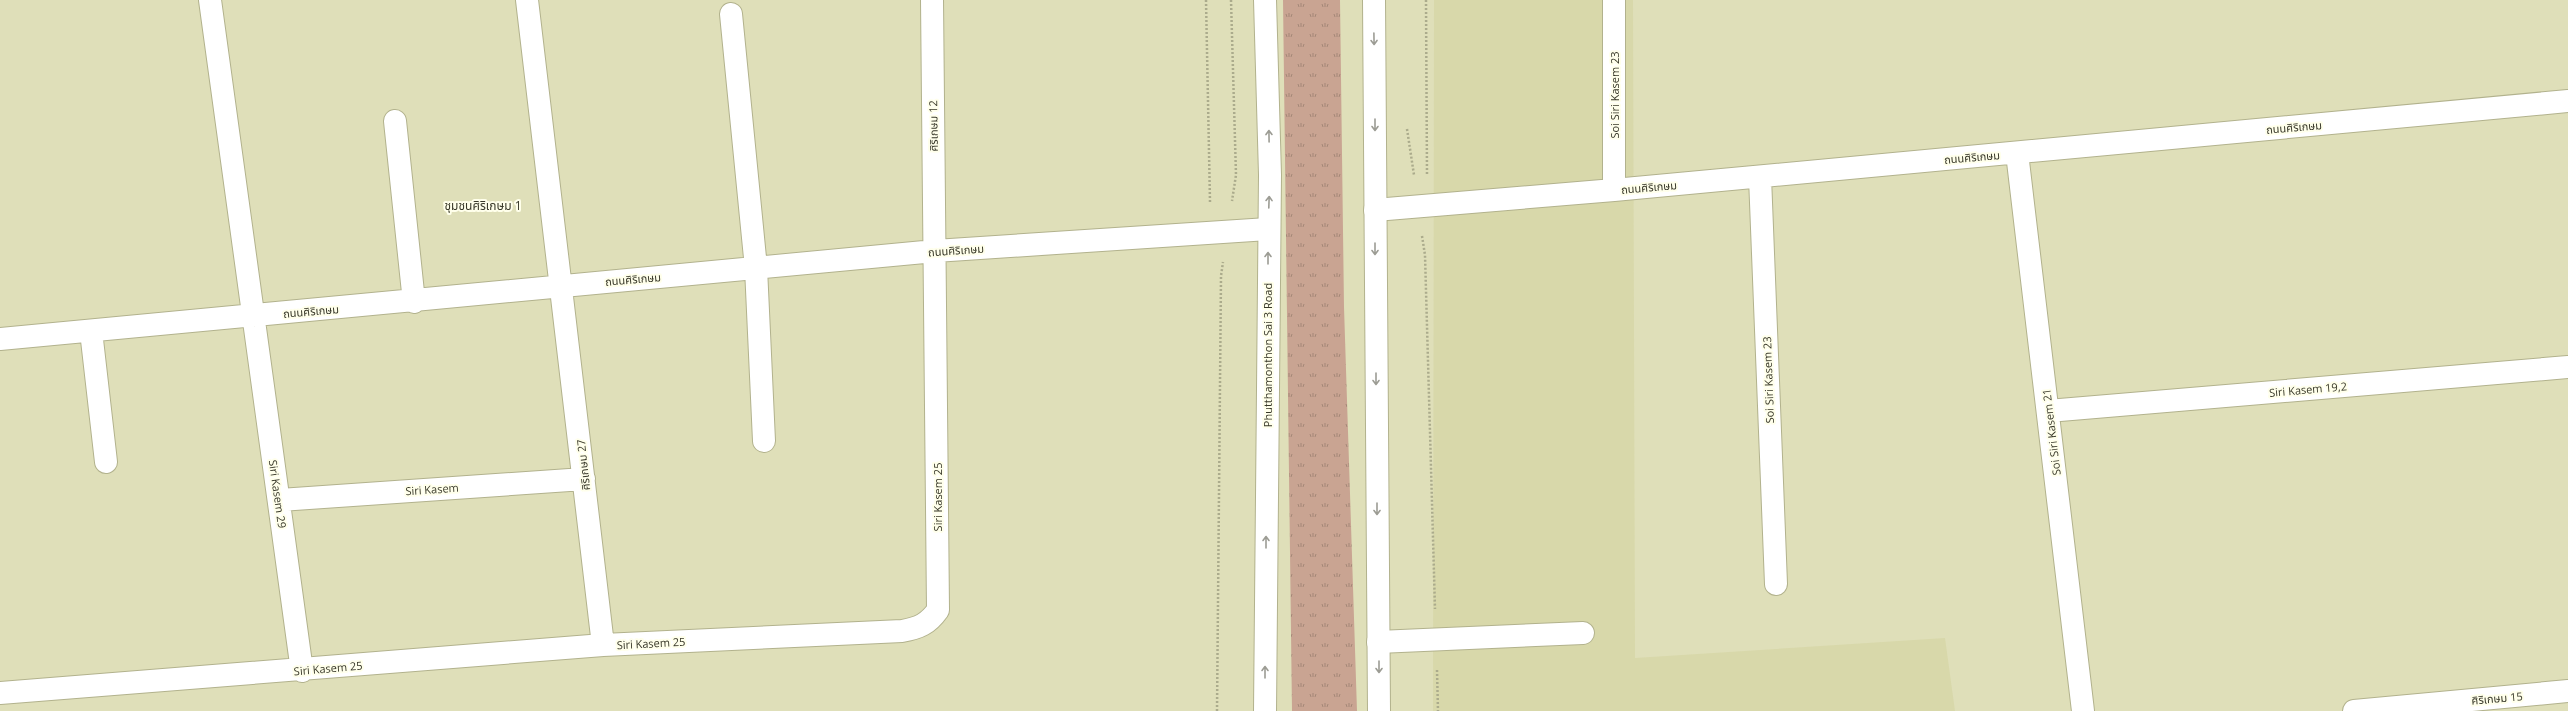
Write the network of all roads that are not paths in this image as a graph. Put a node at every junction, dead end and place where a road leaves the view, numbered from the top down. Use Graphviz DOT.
graph roads {
  1 [pos="210,0"];
  2 [pos="527,0"];
  3 [pos="932,0"];
  4 [pos="1265,0"];
  5 [pos="1374,0"];
  6 [pos="1614,0"];
  7 [pos="731,14"];
  8 [pos="2568,101"];
  9 [pos="395,121"];
  10 [pos="2017,153"];
  11 [pos="1760,177"];
  12 [pos="1614,190"];
  13 [pos="1375,210"];
  14 [pos="1268,229"];
  15 [pos="935,251"];
  16 [pos="756,268"];
  17 [pos="562,286"];
  18 [pos="414,302"];
  19 [pos="253,317"];
  20 [pos="91,331"];
  21 [pos="0,339"];
  22 [pos="2568,367"];
  23 [pos="2048,411"];
  24 [pos="764,441"];
  25 [pos="106,462"];
  26 [pos="584,479"];
  27 [pos="280,500"];
  28 [pos="1776,584"];
  29 [pos="1583,633"];
  30 [pos="1378,642"];
  31 [pos="602,645"];
  32 [pos="302,670"];
  33 [pos="2568,691"];
  34 [pos="0,693"];
  35 [pos="1265,711"];
  36 [pos="1379,711"];
  37 [pos="2083,711"];
  38 [pos="2354,711"];
  1 -- 19 [label="street, Siri Kasem 29"];
  2 -- 17 [label="street, ศิริเกษม 27"];
  3 -- 15 [label="street, ศิริเกษม 12"];
  14 -- 4 [label="street, Phutthamonthon Sai 3 Road, one-way"];
  5 -- 13 [label="street, one-way"];
  6 -- 12 [label="street, Soi Siri Kasem 23"];
  7 -- 16 [label="street"];
  8 -- 10 [label="street, ถนนศิริเกษม"];
  9 -- 18 [label="street"];
  10 -- 11 [label="street, ถนนศิริเกษม"];
  10 -- 23 [label="street, Soi Siri Kasem 21"];
  11 -- 12 [label="street, ถนนศิริเกษม"];
  11 -- 28 [label="street, Soi Siri Kasem 23"];
  12 -- 13 [label="street, ถนนศิริเกษม"];
  13 -- 30 [label="street, one-way"];
  14 -- 15 [label="street, ถนนศิริเกษม"];
  35 -- 14 [label="street, Phutthamonthon Sai 3 Road, one-way"];
  15 -- 16 [label="street, ถนนศิริเกษม"];
  15 -- 31 [label="street, Siri Kasem 25"];
  16 -- 17 [label="street, ถนนศิริเกษม"];
  16 -- 24 [label="street"];
  17 -- 18 [label="street, ถนนศิริเกษม"];
  17 -- 26 [label="street, ศิริเกษม 27"];
  18 -- 19 [label="street, ถนนศิริเกษม"];
  19 -- 20 [label="street, ถนนศิริเกษม"];
  19 -- 27 [label="street, Siri Kasem 29"];
  20 -- 21 [label="street, ถนนศิริเกษม"];
  20 -- 25 [label="street"];
  22 -- 23 [label="street, Siri Kasem 19,2"];
  23 -- 37 [label="street, Soi Siri Kasem 21"];
  26 -- 27 [label="street, Siri Kasem"];
  26 -- 31 [label="street, ศิริเกษม 27"];
  27 -- 32 [label="street, Siri Kasem 29"];
  29 -- 30 [label="street"];
  30 -- 36 [label="street, one-way"];
  31 -- 32 [label="street, Siri Kasem 25"];
  32 -- 34 [label="street, Siri Kasem 25"];
  33 -- 38 [label="street, ศิริเกษม 15"];
}
